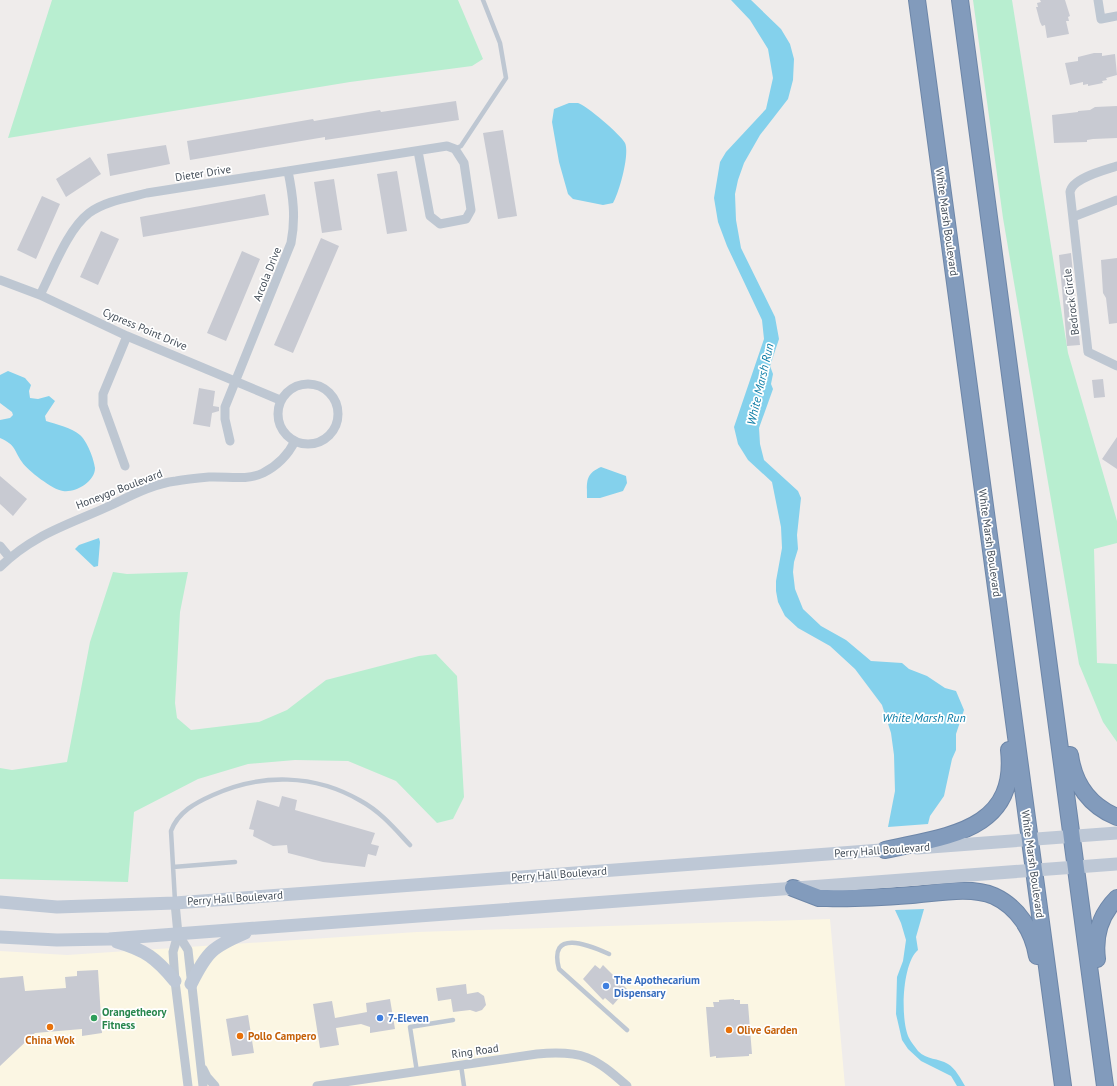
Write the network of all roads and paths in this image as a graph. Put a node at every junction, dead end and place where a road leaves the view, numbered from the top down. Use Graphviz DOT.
graph roads {
  1 [pos="483,0"];
  2 [pos="917,0"];
  3 [pos="960,0"];
  4 [pos="1098,0"];
  5 [pos="1117,16"];
  6 [pos="455,149"];
  7 [pos="418,151"];
  8 [pos="1117,166"];
  9 [pos="288,171"];
  10 [pos="1117,200"];
  11 [pos="1073,217"];
  12 [pos="0,280"];
  13 [pos="40,295"];
  14 [pos="127,336"];
  15 [pos="1117,366"];
  16 [pos="236,380"];
  17 [pos="280,400"];
  18 [pos="295,441"];
  19 [pos="230,442"];
  20 [pos="125,466"];
  21 [pos="982,488"];
  22 [pos="0,546"];
  23 [pos="10,558"];
  24 [pos="0,567"];
  25 [pos="1036,567"];
  26 [pos="1117,817"];
  27 [pos="1117,833"];
  28 [pos="1071,836"];
  29 [pos="1030,840"];
  30 [pos="410,845"];
  31 [pos="885,850"];
  32 [pos="235,862"];
  33 [pos="1117,864"];
  34 [pos="173,867"];
  35 [pos="1076,867"];
  36 [pos="1034,870"];
  37 [pos="793,888"];
  38 [pos="1117,898"];
  39 [pos="0,902"];
  40 [pos="175,903"];
  41 [pos="254,929"];
  42 [pos="178,934"];
  43 [pos="0,937"];
  44 [pos="109,939"];
  45 [pos="609,954"];
  46 [pos="174,981"];
  47 [pos="191,984"];
  48 [pos="453,1020"];
  49 [pos="627,1030"];
  50 [pos="1097,1031"];
  51 [pos="200,1063"];
  52 [pos="461,1065"];
  53 [pos="417,1072"];
  54 [pos="188,1086"];
  55 [pos="203,1086"];
  56 [pos="215,1086"];
  57 [pos="317,1086"];
  58 [pos="464,1086"];
  59 [pos="627,1086"];
  60 [pos="1056,1086"];
  61 [pos="1063,1086"];
  62 [pos="1105,1086"];
  1 -- 6 [label="lane"];
  2 -- 21 [label="highway, White Marsh Boulevard"];
  3 -- 25 [label="highway"];
  4 -- 5 [label="street"];
  6 -- 7 [label="street, Dieter Drive"];
  6 -- 7 [label="street"];
  7 -- 9 [label="street, Dieter Drive"];
  8 -- 11 [label="street, Bedrock Circle"];
  9 -- 13 [label="street, Dieter Drive"];
  9 -- 16 [label="street, Arcola Drive"];
  10 -- 11 [label="street"];
  11 -- 15 [label="street, Bedrock Circle"];
  12 -- 13 [label="street, Cypress Point Drive"];
  13 -- 14 [label="street, Cypress Point Drive"];
  14 -- 16 [label="street, Cypress Point Drive"];
  14 -- 20 [label="street"];
  16 -- 17 [label="street, Cypress Point Drive"];
  16 -- 19 [label="street, Arcola Drive"];
  17 -- 18 [label="street"];
  17 -- 18 [label="street"];
  18 -- 23 [label="street, Honeygo Boulevard"];
  21 -- 29 [label="highway, White Marsh Boulevard"];
  21 -- 31 [label="highway"];
  22 -- 23 [label="street"];
  23 -- 24 [label="street, Honeygo Boulevard"];
  25 -- 26 [label="highway"];
  25 -- 28 [label="highway"];
  27 -- 28 [label="main road, Perry Hall Boulevard"];
  28 -- 29 [label="main road, Perry Hall Boulevard"];
  28 -- 35 [label="highway"];
  29 -- 31 [label="main road, Perry Hall Boulevard"];
  29 -- 36 [label="highway, White Marsh Boulevard"];
  30 -- 34 [label="lane"];
  31 -- 40 [label="main road, Perry Hall Boulevard"];
  32 -- 34 [label="lane"];
  33 -- 35 [label="main road"];
  34 -- 40 [label="lane"];
  35 -- 36 [label="main road"];
  35 -- 50 [label="highway"];
  36 -- 37 [label="main road"];
  36 -- 61 [label="highway, White Marsh Boulevard"];
  37 -- 41 [label="main road"];
  37 -- 60 [label="highway"];
  38 -- 50 [label="highway"];
  39 -- 40 [label="main road, Perry Hall Boulevard"];
  40 -- 42 [label="street"];
  41 -- 42 [label="main road"];
  41 -- 47 [label="main road"];
  42 -- 44 [label="main road"];
  42 -- 46 [label="street"];
  42 -- 47 [label="street"];
  43 -- 44 [label="main road"];
  44 -- 46 [label="main road"];
  45 -- 49 [label="lane"];
  46 -- 54 [label="street"];
  47 -- 51 [label="street"];
  48 -- 53 [label="lane"];
  50 -- 62 [label="highway"];
  51 -- 55 [label="street"];
  51 -- 56 [label="street"];
  52 -- 53 [label="street, Ring Road"];
  52 -- 58 [label="lane"];
  52 -- 59 [label="street, Ring Road"];
  53 -- 57 [label="street, Ring Road"];
}
